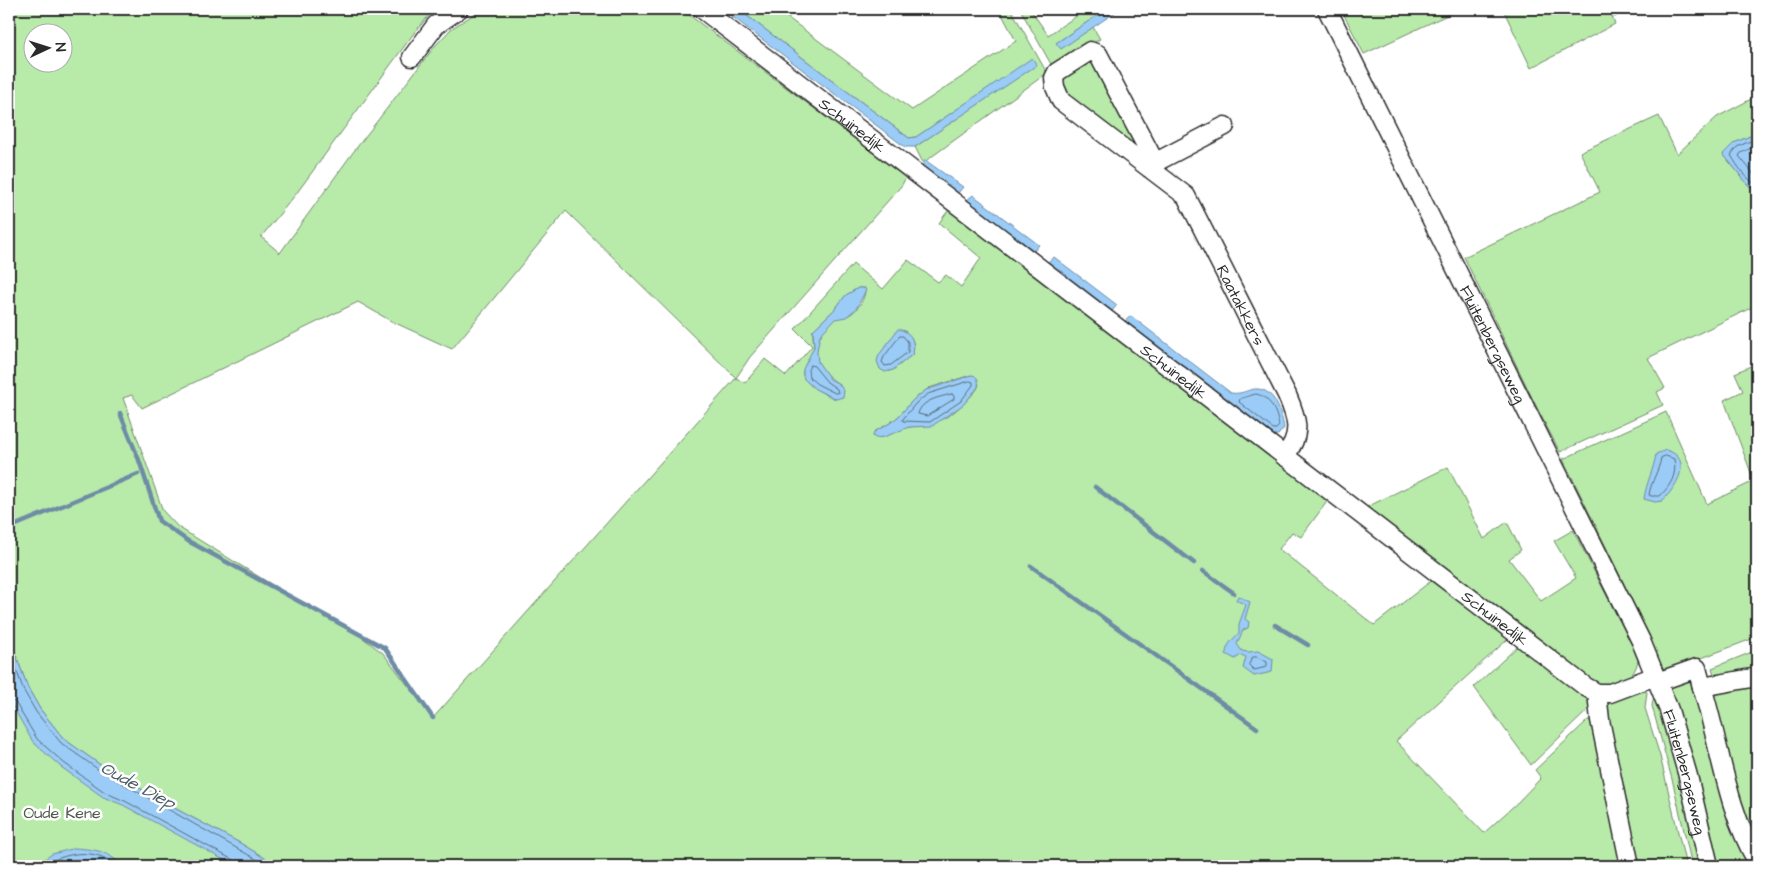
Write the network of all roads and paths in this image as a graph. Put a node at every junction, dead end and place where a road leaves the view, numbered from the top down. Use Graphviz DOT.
graph roads {
  1 [pos="459,9"];
  2 [pos="702,9"];
  3 [pos="1327,9"];
  4 [pos="412,57"];
  5 [pos="1225,126"];
  6 [pos="1150,164"];
  7 [pos="1284,456"];
  8 [pos="1757,677"];
  9 [pos="1657,679"];
  10 [pos="1702,688"];
  11 [pos="1597,692"];
  12 [pos="1757,861"];
  13 [pos="1630,866"];
  14 [pos="1709,866"];
  1 -- 4 [label="street"];
  2 -- 7 [label="street, Schuinedijk"];
  3 -- 9 [label="street, Fluitenbergseweg"];
  5 -- 6 [label="street"];
  6 -- 6 [label="street, Raatakkers"];
  6 -- 7 [label="street, Raatakkers"];
  7 -- 11 [label="street, Schuinedijk"];
  8 -- 10 [label="street"];
  9 -- 10 [label="street"];
  9 -- 11 [label="street"];
  9 -- 14 [label="street, Fluitenbergseweg"];
  10 -- 12 [label="street"];
  11 -- 13 [label="street"];
}
